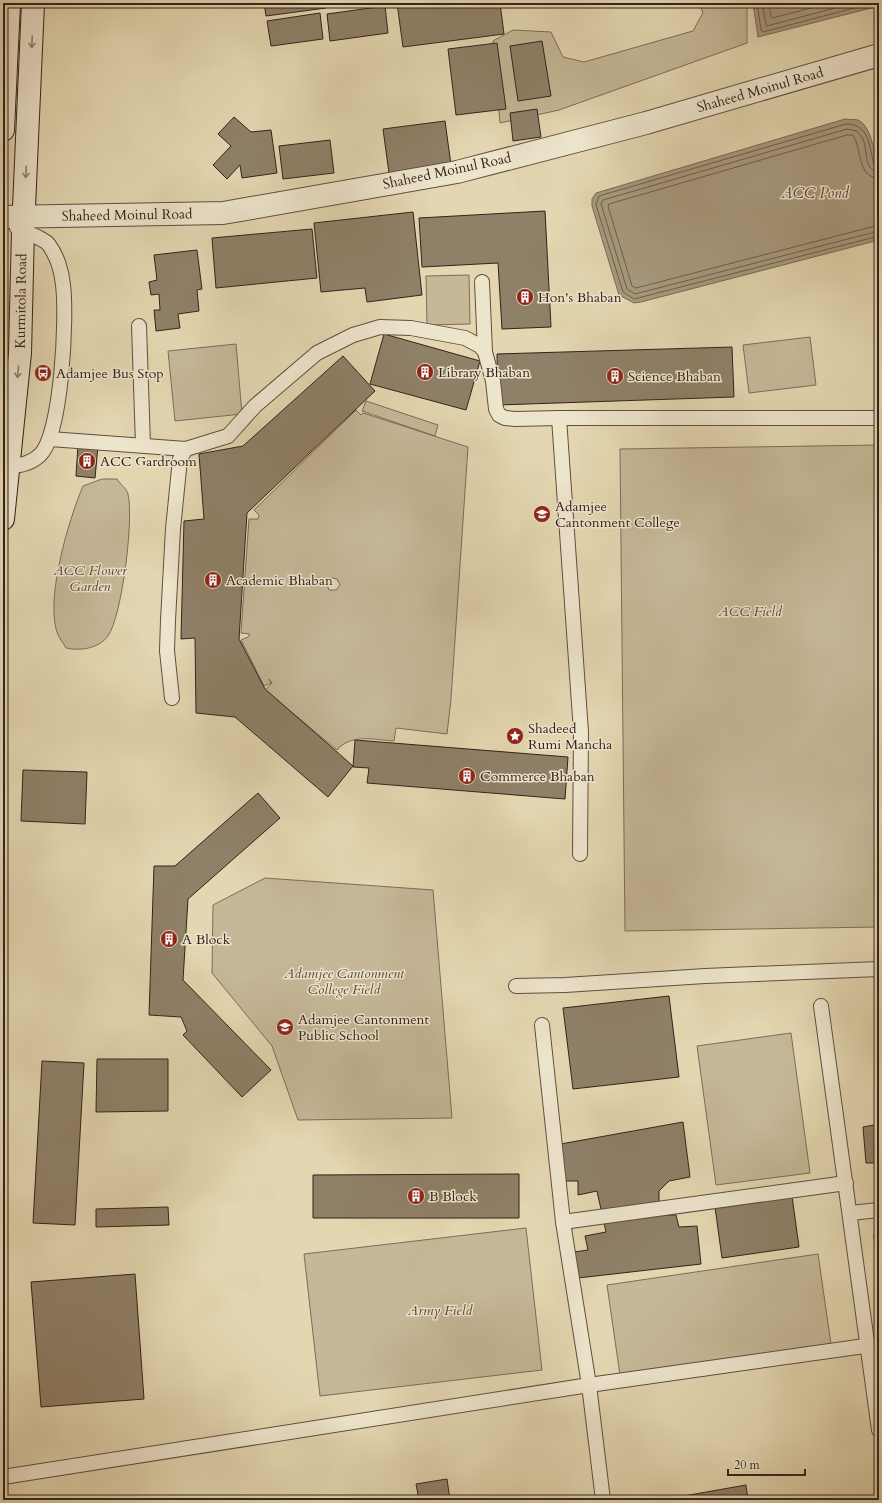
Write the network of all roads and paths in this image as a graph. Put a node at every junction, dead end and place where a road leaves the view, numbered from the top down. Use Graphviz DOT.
graph roads {
  1 [pos="9,3"];
  2 [pos="33,3"];
  3 [pos="879,55"];
  4 [pos="3,130"];
  5 [pos="3,218"];
  6 [pos="23,224"];
  7 [pos="482,282"];
  8 [pos="139,326"];
  9 [pos="485,352"];
  10 [pos="559,418"];
  11 [pos="879,418"];
  12 [pos="50,439"];
  13 [pos="143,444"];
  14 [pos="186,448"];
  15 [pos="5,467"];
  16 [pos="3,519"];
  17 [pos="172,698"];
  18 [pos="580,854"];
  19 [pos="879,969"];
  20 [pos="516,986"];
  21 [pos="821,1006"];
  22 [pos="542,1025"];
  23 [pos="846,1183"];
  24 [pos="879,1210"];
  25 [pos="850,1213"];
  26 [pos="563,1222"];
  27 [pos="873,1345"];
  28 [pos="590,1385"];
  29 [pos="879,1430"];
  30 [pos="3,1476"];
  31 [pos="603,1500"];
  1 -- 4 [label="street"];
  2 -- 6 [label="street, Kurmitola Road, one-way"];
  3 -- 6 [label="street, Shaheed Moinul Road"];
  5 -- 6 [label="street, Shaheed Moinul Road"];
  6 -- 12 [label="lane, Kurmitola Road"];
  6 -- 15 [label="street, Kurmitola Road, one-way"];
  7 -- 9 [label="lane"];
  8 -- 13 [label="lane"];
  9 -- 10 [label="lane"];
  9 -- 14 [label="lane"];
  10 -- 11 [label="lane"];
  10 -- 18 [label="lane"];
  12 -- 13 [label="lane"];
  12 -- 15 [label="lane, Kurmitola Road"];
  13 -- 14 [label="lane"];
  14 -- 17 [label="lane"];
  15 -- 16 [label="street, Kurmitola Road"];
  19 -- 20 [label="lane"];
  21 -- 23 [label="lane"];
  22 -- 26 [label="lane"];
  23 -- 25 [label="lane"];
  23 -- 26 [label="lane"];
  24 -- 25 [label="lane"];
  25 -- 27 [label="lane"];
  26 -- 28 [label="lane"];
  27 -- 28 [label="lane"];
  27 -- 29 [label="lane"];
  28 -- 30 [label="lane"];
  28 -- 31 [label="lane"];
}
